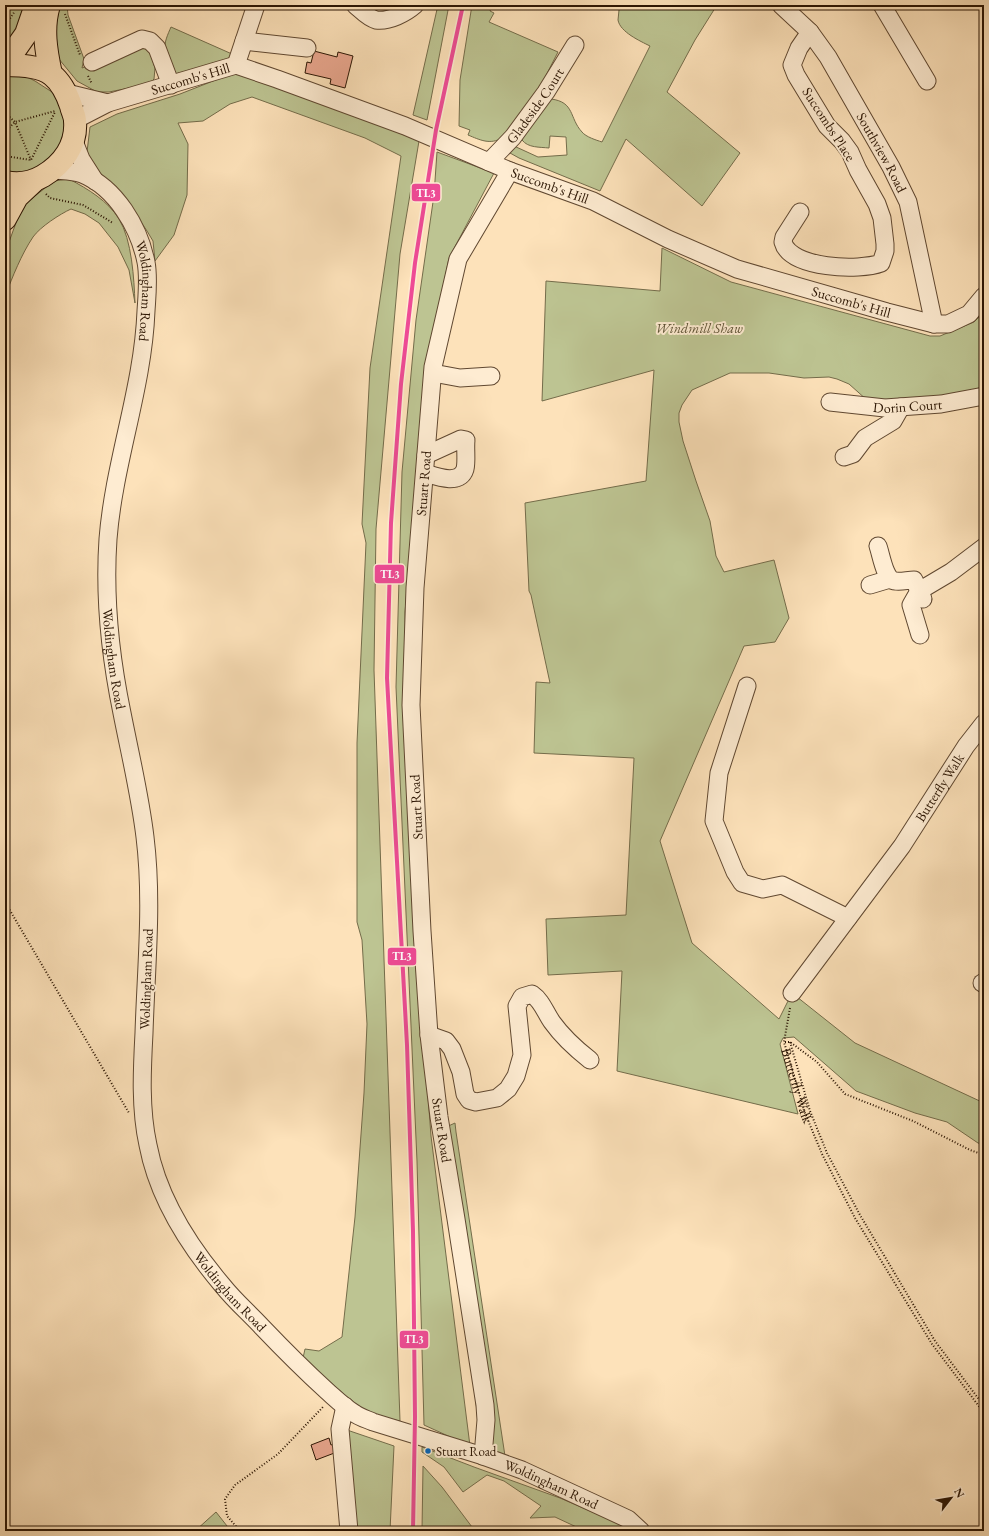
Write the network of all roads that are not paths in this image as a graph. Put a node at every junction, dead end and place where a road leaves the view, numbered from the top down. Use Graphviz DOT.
graph roads {
  1 [pos="36,5"];
  2 [pos="256,5"];
  3 [pos="355,5"];
  4 [pos="415,5"];
  5 [pos="781,5"];
  6 [pos="882,5"];
  7 [pos="57,8"];
  8 [pos="810,32"];
  9 [pos="244,41"];
  10 [pos="575,45"];
  11 [pos="307,48"];
  12 [pos="5,65"];
  13 [pos="87,65"];
  14 [pos="236,65"];
  15 [pos="51,74"];
  16 [pos="927,81"];
  17 [pos="171,85"];
  18 [pos="67,93"];
  19 [pos="108,103"];
  20 [pos="74,130"];
  21 [pos="489,162"];
  22 [pos="54,170"];
  23 [pos="510,171"];
  24 [pos="95,181"];
  25 [pos="5,182"];
  26 [pos="39,188"];
  27 [pos="800,212"];
  28 [pos="5,219"];
  29 [pos="984,296"];
  30 [pos="934,324"];
  31 [pos="433,373"];
  32 [pos="491,376"];
  33 [pos="984,396"];
  34 [pos="830,402"];
  35 [pos="900,407"];
  36 [pos="426,455"];
  37 [pos="844,457"];
  38 [pos="425,473"];
  39 [pos="878,546"];
  40 [pos="984,547"];
  41 [pos="890,579"];
  42 [pos="870,585"];
  43 [pos="919,590"];
  44 [pos="920,635"];
  45 [pos="747,686"];
  46 [pos="984,723"];
  47 [pos="848,918"];
  48 [pos="792,993"];
  49 [pos="429,1035"];
  50 [pos="590,1060"];
  51 [pos="341,1403"];
  52 [pos="483,1456"];
  53 [pos="349,1531"];
  54 [pos="641,1531"];
  1 -- 12 [label="highway"];
  2 -- 9 [label="street"];
  3 -- 4 [label="street"];
  5 -- 8 [label="street, Southview Road"];
  6 -- 16 [label="street"];
  7 -- 15 [label="highway"];
  8 -- 27 [label="street, Succombs Place"];
  8 -- 30 [label="street, Southview Road"];
  9 -- 11 [label="street"];
  9 -- 14 [label="street"];
  10 -- 21 [label="street, Gladeside Court"];
  12 -- 15 [label="highway"];
  13 -- 17 [label="street"];
  14 -- 17 [label="street, Succomb's Hill"];
  14 -- 21 [label="street, Succomb's Hill"];
  15 -- 18 [label="highway"];
  17 -- 19 [label="street, Succomb's Hill"];
  18 -- 19 [label="street, Succomb's Hill"];
  18 -- 20 [label="highway"];
  19 -- 20 [label="street, Succomb's Hill"];
  20 -- 22 [label="highway"];
  20 -- 24 [label="street, Woldingham Road"];
  21 -- 23 [label="street, Succomb's Hill"];
  22 -- 24 [label="street, Woldingham Road"];
  22 -- 26 [label="highway"];
  23 -- 30 [label="street, Succomb's Hill"];
  23 -- 31 [label="street, Stuart Road"];
  24 -- 51 [label="street, Woldingham Road"];
  25 -- 26 [label="highway"];
  26 -- 28 [label="highway"];
  29 -- 30 [label="street, Succomb's Hill"];
  31 -- 32 [label="street"];
  31 -- 36 [label="street, Stuart Road"];
  33 -- 35 [label="street, Dorin Court"];
  34 -- 35 [label="street, Dorin Court"];
  35 -- 37 [label="street"];
  36 -- 38 [label="street, Stuart Road"];
  36 -- 38 [label="street"];
  38 -- 49 [label="street, Stuart Road"];
  39 -- 41 [label="street"];
  40 -- 43 [label="street"];
  41 -- 42 [label="street"];
  41 -- 43 [label="street"];
  43 -- 44 [label="street"];
  45 -- 47 [label="street"];
  46 -- 47 [label="street, Butterfly Walk"];
  47 -- 48 [label="street, Butterfly Walk"];
  49 -- 50 [label="street"];
  49 -- 52 [label="street, Stuart Road"];
  51 -- 52 [label="street, Woldingham Road"];
  51 -- 53 [label="street"];
  52 -- 54 [label="street, Woldingham Road"];
}
